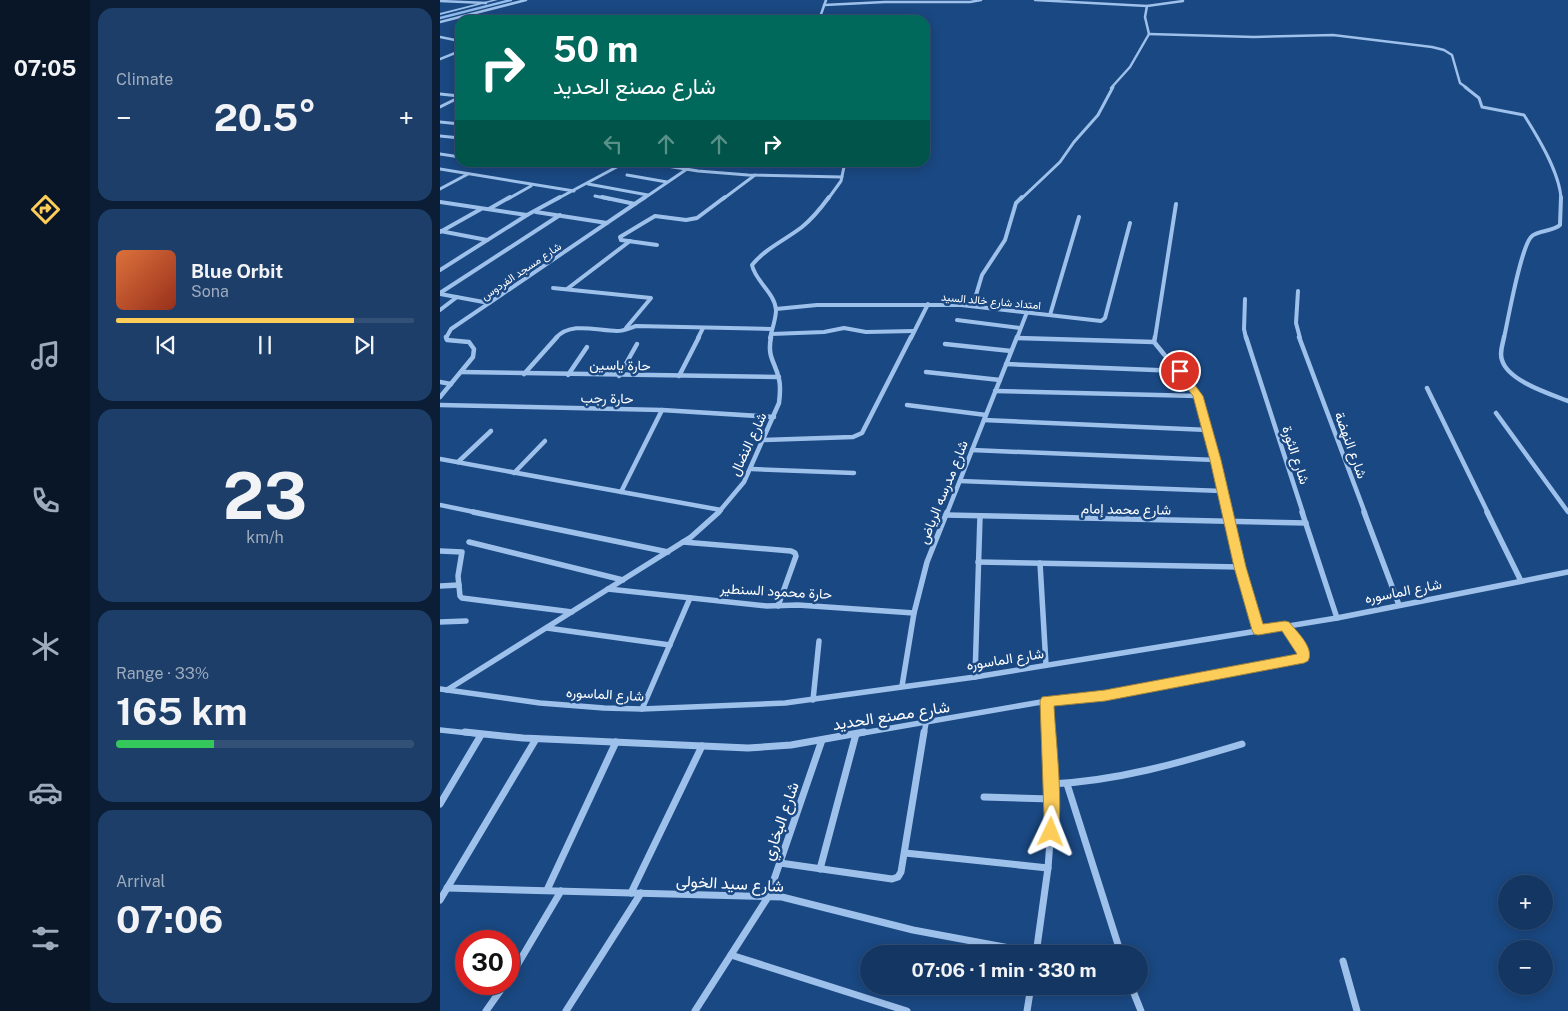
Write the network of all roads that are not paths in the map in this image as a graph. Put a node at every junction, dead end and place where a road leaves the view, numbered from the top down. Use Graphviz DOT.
graph roads {
  1 [pos="496,0"];
  2 [pos="526,0"];
  3 [pos="826,0"];
  4 [pos="981,0"];
  5 [pos="1035,0"];
  6 [pos="1116,0"];
  7 [pos="440,1"];
  8 [pos="1183,1"];
  9 [pos="486,3"];
  10 [pos="1117,4"];
  11 [pos="824,5"];
  12 [pos="1147,6"];
  13 [pos="441,13"];
  14 [pos="467,15"];
  15 [pos="821,15"];
  16 [pos="455,18"];
  17 [pos="440,22"];
  18 [pos="1149,34"];
  19 [pos="440,37"];
  20 [pos="455,40"];
  21 [pos="455,53"];
  22 [pos="440,60"];
  23 [pos="440,94"];
  24 [pos="455,96"];
  25 [pos="455,100"];
  26 [pos="440,108"];
  27 [pos="440,122"];
  28 [pos="455,124"];
  29 [pos="440,136"];
  30 [pos="455,138"];
  31 [pos="440,154"];
  32 [pos="455,156"];
  33 [pos="617,167"];
  34 [pos="674,167"];
  35 [pos="844,167"];
  36 [pos="440,169"];
  37 [pos="687,169"];
  38 [pos="469,173"];
  39 [pos="627,175"];
  40 [pos="755,175"];
  41 [pos="842,177"];
  42 [pos="667,182"];
  43 [pos="587,184"];
  44 [pos="531,186"];
  45 [pos="440,189"];
  46 [pos="574,191"];
  47 [pos="648,195"];
  48 [pos="595,196"];
  49 [pos="440,202"];
  50 [pos="635,204"];
  51 [pos="1176,204"];
  52 [pos="481,208"];
  53 [pos="488,209"];
  54 [pos="536,211"];
  55 [pos="528,215"];
  56 [pos="560,215"];
  57 [pos="1079,217"];
  58 [pos="1130,222"];
  59 [pos="607,223"];
  60 [pos="440,232"];
  61 [pos="487,240"];
  62 [pos="630,241"];
  63 [pos="657,245"];
  64 [pos="440,263"];
  65 [pos="448,264"];
  66 [pos="440,270"];
  67 [pos="552,288"];
  68 [pos="566,289"];
  69 [pos="1298,291"];
  70 [pos="440,293"];
  71 [pos="457,297"];
  72 [pos="1245,299"];
  73 [pos="489,303"];
  74 [pos="928,304"];
  75 [pos="973,305"];
  76 [pos="776,309"];
  77 [pos="440,310"];
  78 [pos="1026,312"];
  79 [pos="1050,315"];
  80 [pos="957,320"];
  81 [pos="704,328"];
  82 [pos="1020,328"];
  83 [pos="624,330"];
  84 [pos="772,331"];
  85 [pos="914,331"];
  86 [pos="1017,338"];
  87 [pos="1154,342"];
  88 [pos="637,344"];
  89 [pos="946,344"];
  90 [pos="587,346"];
  91 [pos="1011,352"];
  92 [pos="1006,364"];
  93 [pos="1180,371"];
  94 [pos="462,372"];
  95 [pos="926,372"];
  96 [pos="524,374"];
  97 [pos="568,375"];
  98 [pos="619,376"];
  99 [pos="679,376"];
  100 [pos="779,377"];
  101 [pos="1000,380"];
  102 [pos="440,382"];
  103 [pos="451,384"];
  104 [pos="1427,388"];
  105 [pos="995,391"];
  106 [pos="1198,396"];
  107 [pos="440,397"];
  108 [pos="1568,401"];
  109 [pos="440,405"];
  110 [pos="907,405"];
  111 [pos="662,410"];
  112 [pos="1496,412"];
  113 [pos="774,417"];
  114 [pos="985,418"];
  115 [pos="1208,430"];
  116 [pos="491,431"];
  117 [pos="764,440"];
  118 [pos="545,442"];
  119 [pos="972,450"];
  120 [pos="440,459"];
  121 [pos="1216,460"];
  122 [pos="458,462"];
  123 [pos="752,469"];
  124 [pos="514,473"];
  125 [pos="854,473"];
  126 [pos="960,480"];
  127 [pos="1222,491"];
  128 [pos="621,492"];
  129 [pos="440,505"];
  130 [pos="721,510"];
  131 [pos="1568,512"];
  132 [pos="946,515"];
  133 [pos="980,516"];
  134 [pos="1230,523"];
  135 [pos="1306,523"];
  136 [pos="468,542"];
  137 [pos="683,542"];
  138 [pos="440,550"];
  139 [pos="668,552"];
  140 [pos="978,562"];
  141 [pos="1040,563"];
  142 [pos="1240,567"];
  143 [pos="1568,572"];
  144 [pos="623,580"];
  145 [pos="1521,581"];
  146 [pos="440,586"];
  147 [pos="459,586"];
  148 [pos="608,589"];
  149 [pos="690,598"];
  150 [pos="1399,605"];
  151 [pos="778,606"];
  152 [pos="572,612"];
  153 [pos="914,612"];
  154 [pos="1337,618"];
  155 [pos="466,621"];
  156 [pos="440,622"];
  157 [pos="1285,626"];
  158 [pos="546,628"];
  159 [pos="1258,630"];
  160 [pos="818,641"];
  161 [pos="670,645"];
  162 [pos="1046,665"];
  163 [pos="975,678"];
  164 [pos="902,686"];
  165 [pos="443,690"];
  166 [pos="814,700"];
  167 [pos="1047,701"];
  168 [pos="642,709"];
  169 [pos="926,723"];
  170 [pos="440,730"];
  171 [pos="856,734"];
  172 [pos="481,735"];
  173 [pos="536,739"];
  174 [pos="822,740"];
  175 [pos="616,742"];
  176 [pos="1242,744"];
  177 [pos="702,746"];
  178 [pos="1050,784"];
  179 [pos="1067,784"];
  180 [pos="984,796"];
  181 [pos="1051,799"];
  182 [pos="440,804"];
  183 [pos="905,852"];
  184 [pos="780,863"];
  185 [pos="1048,868"];
  186 [pos="820,869"];
  187 [pos="447,888"];
  188 [pos="548,890"];
  189 [pos="561,891"];
  190 [pos="631,893"];
  191 [pos="642,893"];
  192 [pos="768,896"];
  193 [pos="440,900"];
  194 [pos="990,945"];
  195 [pos="1037,945"];
  196 [pos="1118,945"];
  197 [pos="731,954"];
  198 [pos="520,960"];
  199 [pos="1343,961"];
  200 [pos="497,995"];
  201 [pos="1030,995"];
  202 [pos="1135,995"];
  203 [pos="486,1011"];
  204 [pos="566,1011"];
  205 [pos="696,1011"];
  206 [pos="907,1011"];
  207 [pos="1027,1011"];
  208 [pos="1141,1011"];
  209 [pos="1357,1011"];
  1 -- 9 [label="street"];
  2 -- 14 [label="street"];
  3 -- 11 [label="street"];
  4 -- 11 [label="street"];
  5 -- 10 [label="street"];
  6 -- 10 [label="street"];
  7 -- 9 [label="street"];
  8 -- 12 [label="street"];
  9 -- 13 [label="street"];
  10 -- 12 [label="street"];
  11 -- 15 [label="street"];
  12 -- 18 [label="street"];
  16 -- 17 [label="street"];
  18 -- 75 [label="street"];
  18 -- 108 [label="street"];
  19 -- 20 [label="street"];
  21 -- 22 [label="street"];
  23 -- 24 [label="street"];
  25 -- 26 [label="street"];
  27 -- 28 [label="street"];
  29 -- 30 [label="street"];
  31 -- 32 [label="street"];
  33 -- 43 [label="street"];
  34 -- 37 [label="street"];
  35 -- 41 [label="street"];
  36 -- 38 [label="street"];
  37 -- 40 [label="street"];
  37 -- 42 [label="street, شارع مسجد الفردوس"];
  38 -- 45 [label="street"];
  38 -- 46 [label="street"];
  39 -- 42 [label="street"];
  40 -- 41 [label="street"];
  40 -- 62 [label="street"];
  41 -- 76 [label="street"];
  42 -- 47 [label="street, شارع مسجد الفردوس"];
  43 -- 46 [label="street"];
  43 -- 47 [label="street"];
  44 -- 53 [label="street"];
  46 -- 54 [label="street"];
  47 -- 50 [label="street, شارع مسجد الفردوس"];
  48 -- 50 [label="street"];
  49 -- 52 [label="street"];
  50 -- 59 [label="street, شارع مسجد الفردوس"];
  51 -- 87 [label="street"];
  52 -- 53 [label="street"];
  52 -- 60 [label="street"];
  53 -- 55 [label="street"];
  54 -- 55 [label="street"];
  54 -- 56 [label="street"];
  55 -- 61 [label="street"];
  56 -- 59 [label="street"];
  56 -- 70 [label="street"];
  57 -- 79 [label="street"];
  58 -- 79 [label="street, امتداد شارع خالد السيد"];
  59 -- 73 [label="street, شارع مسجد الفردوس"];
  60 -- 61 [label="street"];
  61 -- 65 [label="street"];
  62 -- 63 [label="street"];
  62 -- 68 [label="street"];
  64 -- 65 [label="street"];
  65 -- 66 [label="street"];
  67 -- 68 [label="street"];
  68 -- 83 [label="street"];
  69 -- 150 [label="street, شارع النهضة"];
  70 -- 71 [label="street"];
  71 -- 73 [label="street"];
  71 -- 77 [label="street"];
  72 -- 135 [label="street, شارع الثورة"];
  73 -- 94 [label="street, شارع مسجد الفردوس"];
  74 -- 75 [label="street, امتداد شارع خالد السيد"];
  74 -- 76 [label="street, امتداد شارع خالد السيد"];
  74 -- 85 [label="street"];
  75 -- 78 [label="street, امتداد شارع خالد السيد"];
  76 -- 84 [label="street, شارع النضال"];
  78 -- 79 [label="street, امتداد شارع خالد السيد"];
  78 -- 82 [label="street, شارع مدرسه الرياض"];
  80 -- 82 [label="street"];
  81 -- 83 [label="street"];
  81 -- 84 [label="street"];
  81 -- 99 [label="street"];
  82 -- 86 [label="street, شارع مدرسه الرياض"];
  83 -- 96 [label="street"];
  84 -- 85 [label="street"];
  84 -- 100 [label="street, شارع النضال"];
  85 -- 117 [label="street"];
  86 -- 87 [label="street"];
  86 -- 91 [label="street, شارع مدرسه الرياض"];
  87 -- 93 [label="street"];
  88 -- 98 [label="street"];
  89 -- 91 [label="street"];
  90 -- 97 [label="street"];
  91 -- 92 [label="street, شارع مدرسه الرياض"];
  92 -- 93 [label="street"];
  92 -- 101 [label="street, شارع مدرسه الرياض"];
  93 -- 106 [label="street"];
  94 -- 96 [label="street, حارة ياسين"];
  94 -- 103 [label="street, شارع مسجد الفردوس"];
  95 -- 101 [label="street"];
  96 -- 97 [label="street, حارة ياسين"];
  97 -- 98 [label="street, حارة ياسين"];
  98 -- 99 [label="street, حارة ياسين"];
  99 -- 100 [label="street, حارة ياسين"];
  100 -- 113 [label="street, شارع النضال"];
  101 -- 105 [label="street, شارع مدرسه الرياض"];
  102 -- 103 [label="street"];
  103 -- 107 [label="street, شارع مسجد الفردوس"];
  104 -- 145 [label="street"];
  105 -- 106 [label="street"];
  105 -- 114 [label="street, شارع مدرسه الرياض"];
  106 -- 115 [label="street"];
  109 -- 111 [label="street, حارة رجب"];
  110 -- 114 [label="street"];
  111 -- 113 [label="street, حارة رجب"];
  111 -- 128 [label="street"];
  112 -- 131 [label="street"];
  113 -- 117 [label="street, شارع النضال"];
  114 -- 115 [label="street"];
  114 -- 119 [label="street, شارع مدرسه الرياض"];
  115 -- 121 [label="street"];
  116 -- 122 [label="street"];
  117 -- 123 [label="street, شارع النضال"];
  118 -- 124 [label="street"];
  119 -- 121 [label="street"];
  119 -- 126 [label="street, شارع مدرسه الرياض"];
  120 -- 122 [label="street"];
  121 -- 127 [label="street"];
  122 -- 124 [label="street"];
  123 -- 125 [label="street"];
  123 -- 130 [label="street, شارع النضال"];
  124 -- 128 [label="street"];
  126 -- 127 [label="street"];
  126 -- 132 [label="street, شارع مدرسه الرياض"];
  127 -- 134 [label="street"];
  128 -- 130 [label="street"];
  129 -- 139 [label="street"];
  130 -- 137 [label="street, شارع النضال"];
  132 -- 133 [label="street, شارع محمد إمام"];
  132 -- 153 [label="street, شارع مدرسه الرياض"];
  133 -- 134 [label="street, شارع محمد إمام"];
  133 -- 140 [label="street"];
  134 -- 135 [label="street, شارع محمد إمام"];
  134 -- 142 [label="street"];
  135 -- 154 [label="street, شارع الثورة"];
  136 -- 144 [label="street"];
  137 -- 139 [label="street, شارع النضال"];
  137 -- 151 [label="street"];
  138 -- 147 [label="street"];
  139 -- 144 [label="street, شارع النضال"];
  140 -- 141 [label="street"];
  140 -- 163 [label="street"];
  141 -- 142 [label="street"];
  141 -- 162 [label="street"];
  142 -- 159 [label="street"];
  143 -- 145 [label="street, شارع الماسوره"];
  144 -- 148 [label="street, شارع النضال"];
  145 -- 150 [label="street, شارع الماسوره"];
  146 -- 147 [label="street"];
  147 -- 152 [label="street"];
  148 -- 149 [label="street, حارة محمود السنطير"];
  148 -- 152 [label="street, شارع النضال"];
  149 -- 151 [label="street, حارة محمود السنطير"];
  149 -- 161 [label="street"];
  150 -- 154 [label="street, شارع الماسوره"];
  151 -- 153 [label="street, حارة محمود السنطير"];
  152 -- 158 [label="street, شارع النضال"];
  153 -- 164 [label="street, شارع مدرسه الرياض"];
  154 -- 157 [label="street, شارع الماسوره"];
  155 -- 156 [label="street"];
  157 -- 159 [label="street, شارع الماسوره"];
  157 -- 167 [label="street, شارع مصنع الحديد"];
  158 -- 161 [label="street"];
  158 -- 165 [label="street, شارع النضال"];
  159 -- 162 [label="street, شارع الماسوره"];
  160 -- 166 [label="street"];
  161 -- 168 [label="street"];
  162 -- 163 [label="street, شارع الماسوره"];
  163 -- 164 [label="street, شارع الماسوره"];
  164 -- 166 [label="street, شارع الماسوره"];
  165 -- 168 [label="street, شارع الماسوره"];
  166 -- 168 [label="street, شارع الماسوره"];
  167 -- 169 [label="street, شارع مصنع الحديد"];
  167 -- 178 [label="street"];
  169 -- 171 [label="street, شارع مصنع الحديد"];
  169 -- 183 [label="street"];
  170 -- 172 [label="street, شارع مصنع الحديد"];
  171 -- 174 [label="street, شارع مصنع الحديد"];
  171 -- 186 [label="street"];
  172 -- 173 [label="street, شارع مصنع الحديد"];
  172 -- 182 [label="street"];
  173 -- 175 [label="street, شارع مصنع الحديد"];
  173 -- 187 [label="street"];
  174 -- 177 [label="street, شارع مصنع الحديد"];
  174 -- 184 [label="street, شارع البخاري"];
  175 -- 177 [label="street, شارع مصنع الحديد"];
  175 -- 188 [label="street"];
  176 -- 179 [label="street"];
  177 -- 190 [label="street"];
  178 -- 179 [label="street"];
  178 -- 181 [label="street"];
  179 -- 196 [label="street"];
  180 -- 181 [label="street"];
  181 -- 185 [label="street"];
  183 -- 185 [label="street"];
  183 -- 186 [label="street"];
  184 -- 186 [label="street"];
  184 -- 192 [label="street, شارع البخاري"];
  185 -- 195 [label="street"];
  187 -- 188 [label="street, شارع سيد الخولى"];
  187 -- 193 [label="street"];
  188 -- 189 [label="street, شارع سيد الخولى"];
  189 -- 190 [label="street, شارع سيد الخولى"];
  189 -- 198 [label="street"];
  190 -- 191 [label="street, شارع سيد الخولى"];
  191 -- 192 [label="street, شارع سيد الخولى"];
  191 -- 204 [label="street"];
  192 -- 194 [label="street, شارع سيد الخولى"];
  192 -- 197 [label="street, شارع البخاري"];
  197 -- 205 [label="street, شارع البخاري"];
  197 -- 206 [label="street"];
  199 -- 209 [label="street"];
  200 -- 203 [label="street"];
  201 -- 207 [label="street"];
  202 -- 208 [label="street"];
}
